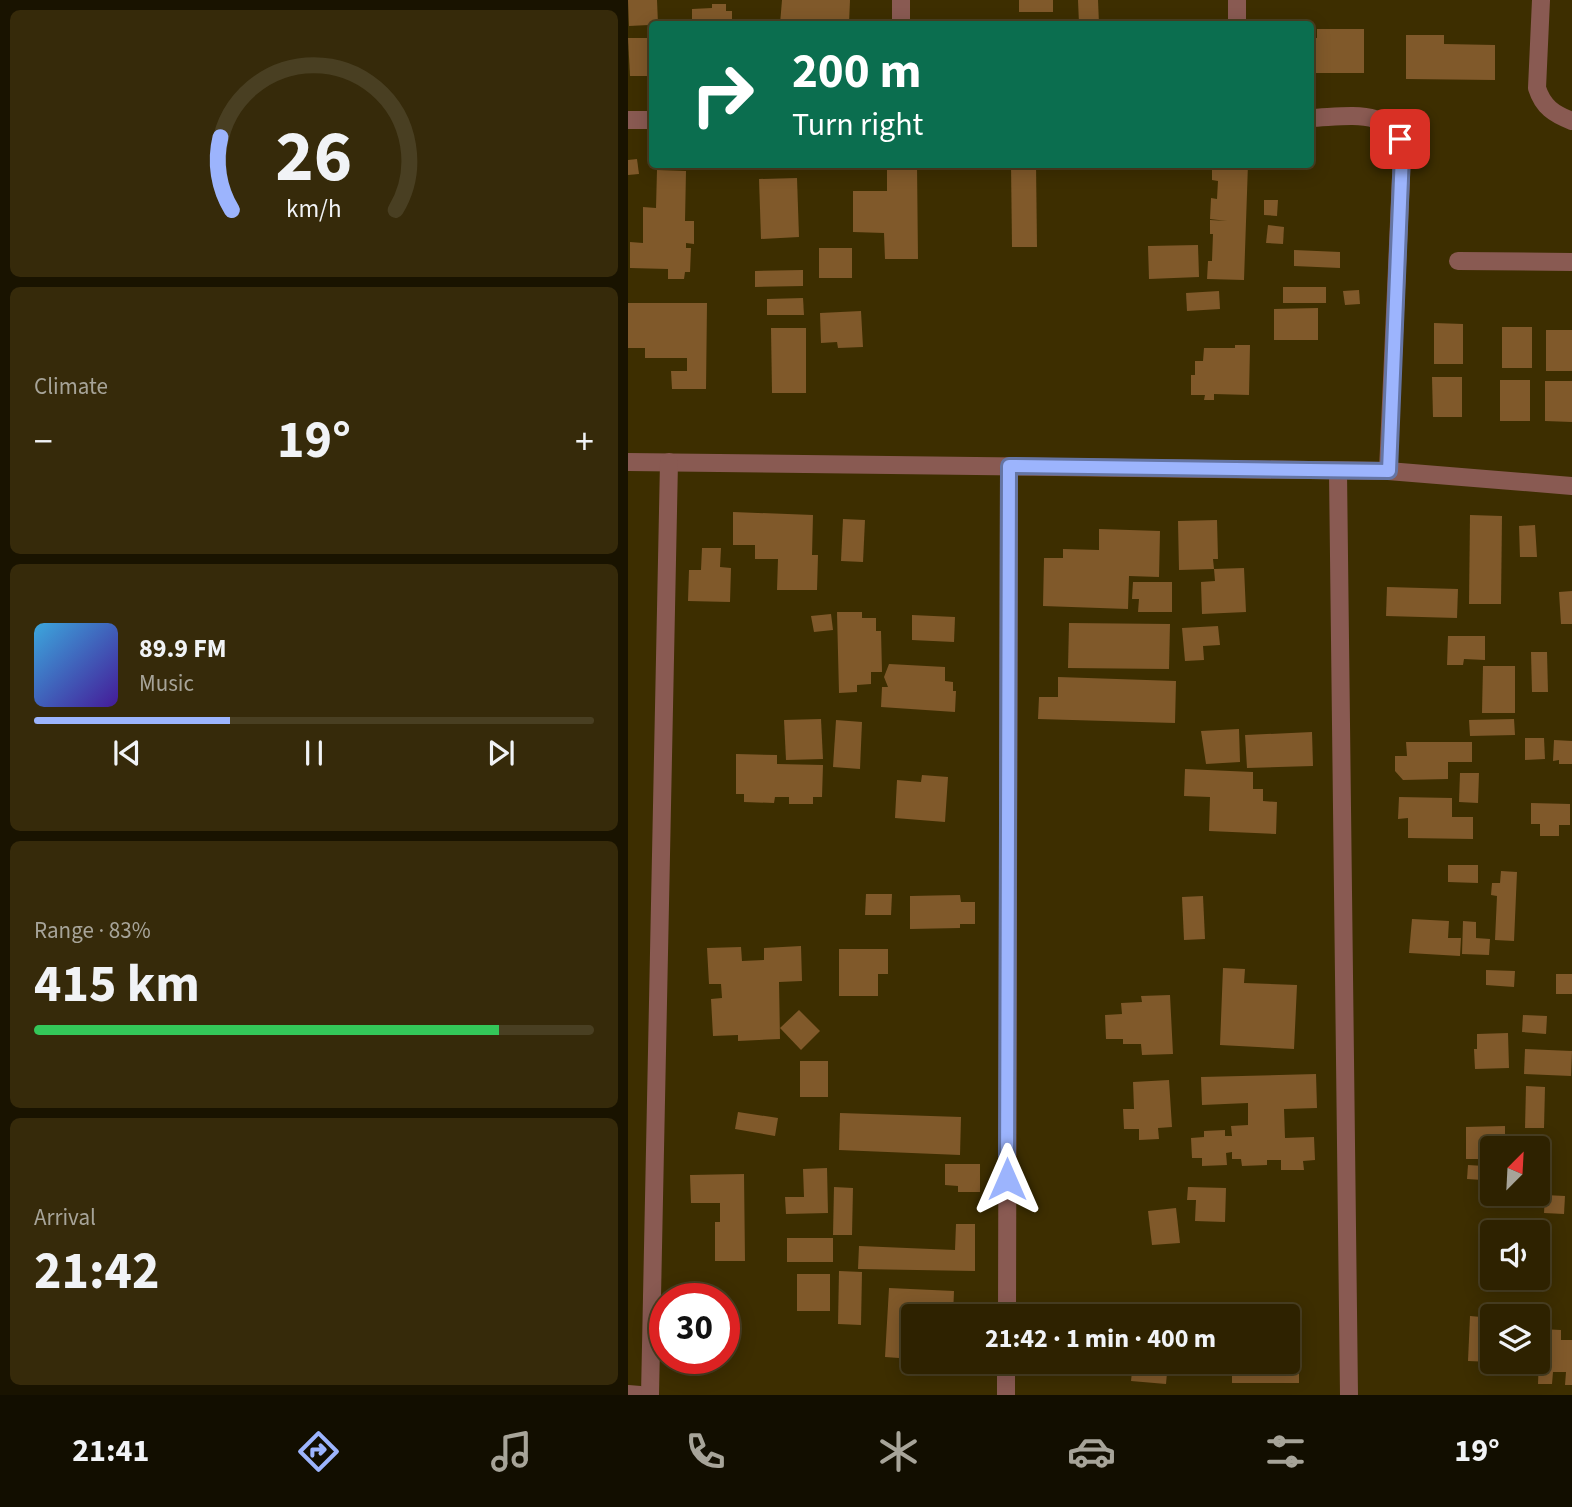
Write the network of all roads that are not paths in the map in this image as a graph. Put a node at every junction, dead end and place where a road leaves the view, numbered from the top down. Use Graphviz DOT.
graph roads {
  1 [pos="901,0"];
  2 [pos="1237,0"];
  3 [pos="1541,0"];
  4 [pos="901,21"];
  5 [pos="1236,21"];
  6 [pos="1314,118"];
  7 [pos="628,120"];
  8 [pos="649,120"];
  9 [pos="1572,121"];
  10 [pos="1458,261"];
  11 [pos="1572,262"];
  12 [pos="628,462"];
  13 [pos="669,462"];
  14 [pos="1009,466"];
  15 [pos="1389,471"];
  16 [pos="1338,472"];
  17 [pos="1572,486"];
  18 [pos="1007,1304"];
  19 [pos="1006,1374"];
  20 [pos="628,1394"];
  21 [pos="640,1395"];
  22 [pos="650,1395"];
  23 [pos="1006,1395"];
  24 [pos="1349,1395"];
  1 -- 4 [label="street"];
  2 -- 5 [label="street"];
  3 -- 9 [label="street"];
  6 -- 15 [label="street"];
  7 -- 8 [label="street"];
  10 -- 11 [label="street"];
  12 -- 13 [label="street"];
  13 -- 14 [label="street"];
  13 -- 22 [label="street"];
  14 -- 16 [label="street"];
  14 -- 18 [label="street"];
  15 -- 16 [label="street"];
  15 -- 17 [label="street"];
  16 -- 24 [label="street"];
  19 -- 23 [label="street"];
  20 -- 21 [label="street"];
}
